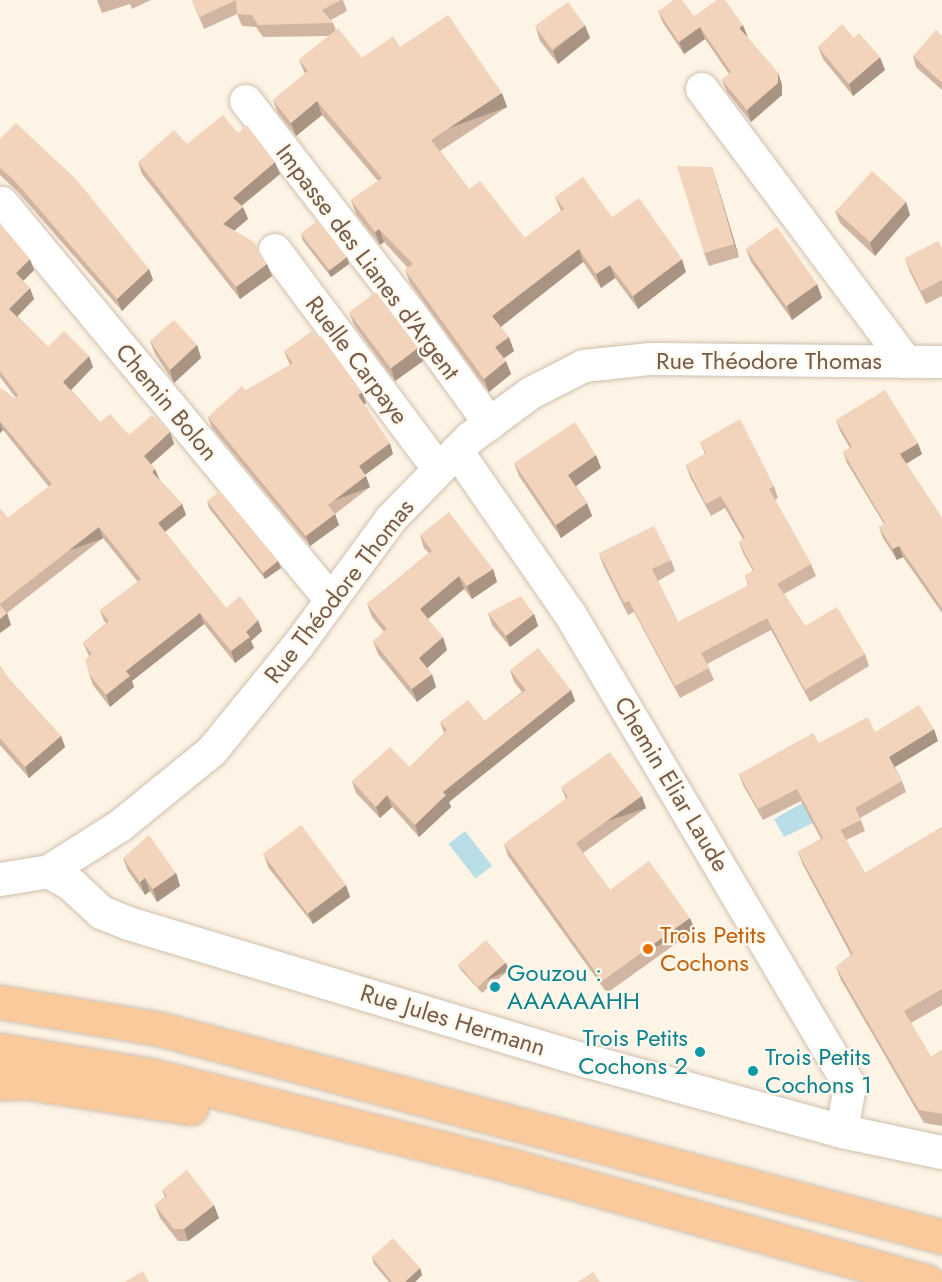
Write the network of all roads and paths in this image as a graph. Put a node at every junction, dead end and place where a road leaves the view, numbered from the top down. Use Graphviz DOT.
graph roads {
  1 [pos="702,89"];
  2 [pos="246,101"];
  3 [pos="2,203"];
  4 [pos="275,250"];
  5 [pos="906,362"];
  6 [pos="942,362"];
  7 [pos="490,424"];
  8 [pos="448,460"];
  9 [pos="331,600"];
  10 [pos="49,871"];
  11 [pos="0,879"];
  12 [pos="0,1002"];
  13 [pos="0,1050"];
  14 [pos="0,1083"];
  15 [pos="842,1131"];
  16 [pos="942,1152"];
  17 [pos="942,1238"];
  18 [pos="807,1249"];
  19 [pos="927,1282"];
  1 -- 5 [label="street"];
  2 -- 7 [label="street, Impasse des Lianes d'Argent"];
  3 -- 9 [label="street, Chemin Bolon"];
  4 -- 8 [label="street, Ruelle Carpaye"];
  5 -- 6 [label="street, Rue Théodore Thomas"];
  5 -- 7 [label="street, Rue Théodore Thomas"];
  7 -- 8 [label="street, Rue Théodore Thomas"];
  8 -- 9 [label="street, Rue Théodore Thomas"];
  8 -- 15 [label="street, Chemin Eliar Laude"];
  9 -- 10 [label="street, Rue Théodore Thomas"];
  10 -- 11 [label="street"];
  10 -- 15 [label="street, Rue Jules Hermann"];
  12 -- 17 [label="highway"];
  13 -- 18 [label="highway"];
  14 -- 18 [label="highway"];
  15 -- 16 [label="street, Rue Jules Hermann"];
  18 -- 19 [label="highway"];
}
